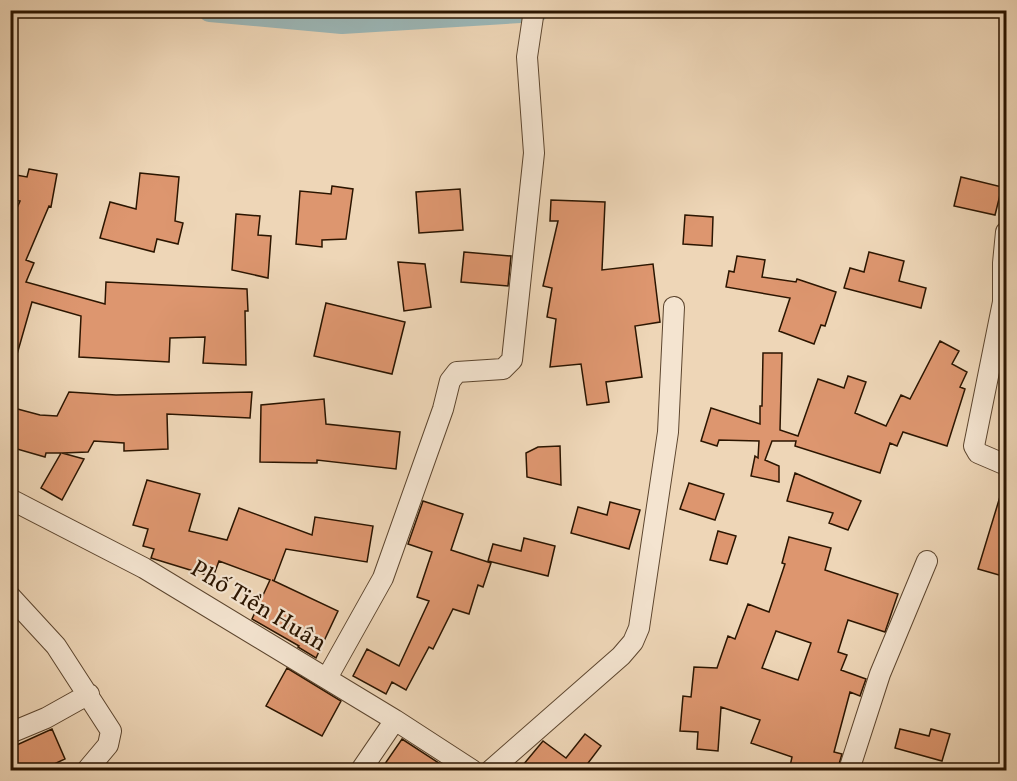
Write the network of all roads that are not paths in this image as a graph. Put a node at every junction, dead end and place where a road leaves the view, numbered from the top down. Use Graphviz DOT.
graph roads {
  1 [pos="534,10"];
  2 [pos="1006,232"];
  3 [pos="674,307"];
  4 [pos="1006,465"];
  5 [pos="11,501"];
  6 [pos="927,561"];
  7 [pos="10,596"];
  8 [pos="327,678"];
  9 [pos="88,694"];
  10 [pos="395,720"];
  11 [pos="10,734"];
  12 [pos="87,771"];
  13 [pos="361,771"];
  14 [pos="472,771"];
  15 [pos="491,771"];
  16 [pos="849,771"];
  1 -- 8 [label="street"];
  2 -- 4 [label="street"];
  3 -- 15 [label="street"];
  5 -- 8 [label="street, Phố Tiền Huân"];
  6 -- 16 [label="street"];
  7 -- 9 [label="street"];
  8 -- 10 [label="street, Phố Tiền Huân"];
  9 -- 11 [label="street"];
  9 -- 12 [label="street"];
  10 -- 13 [label="street"];
  10 -- 14 [label="street, Phố Tiền Huân"];
}
